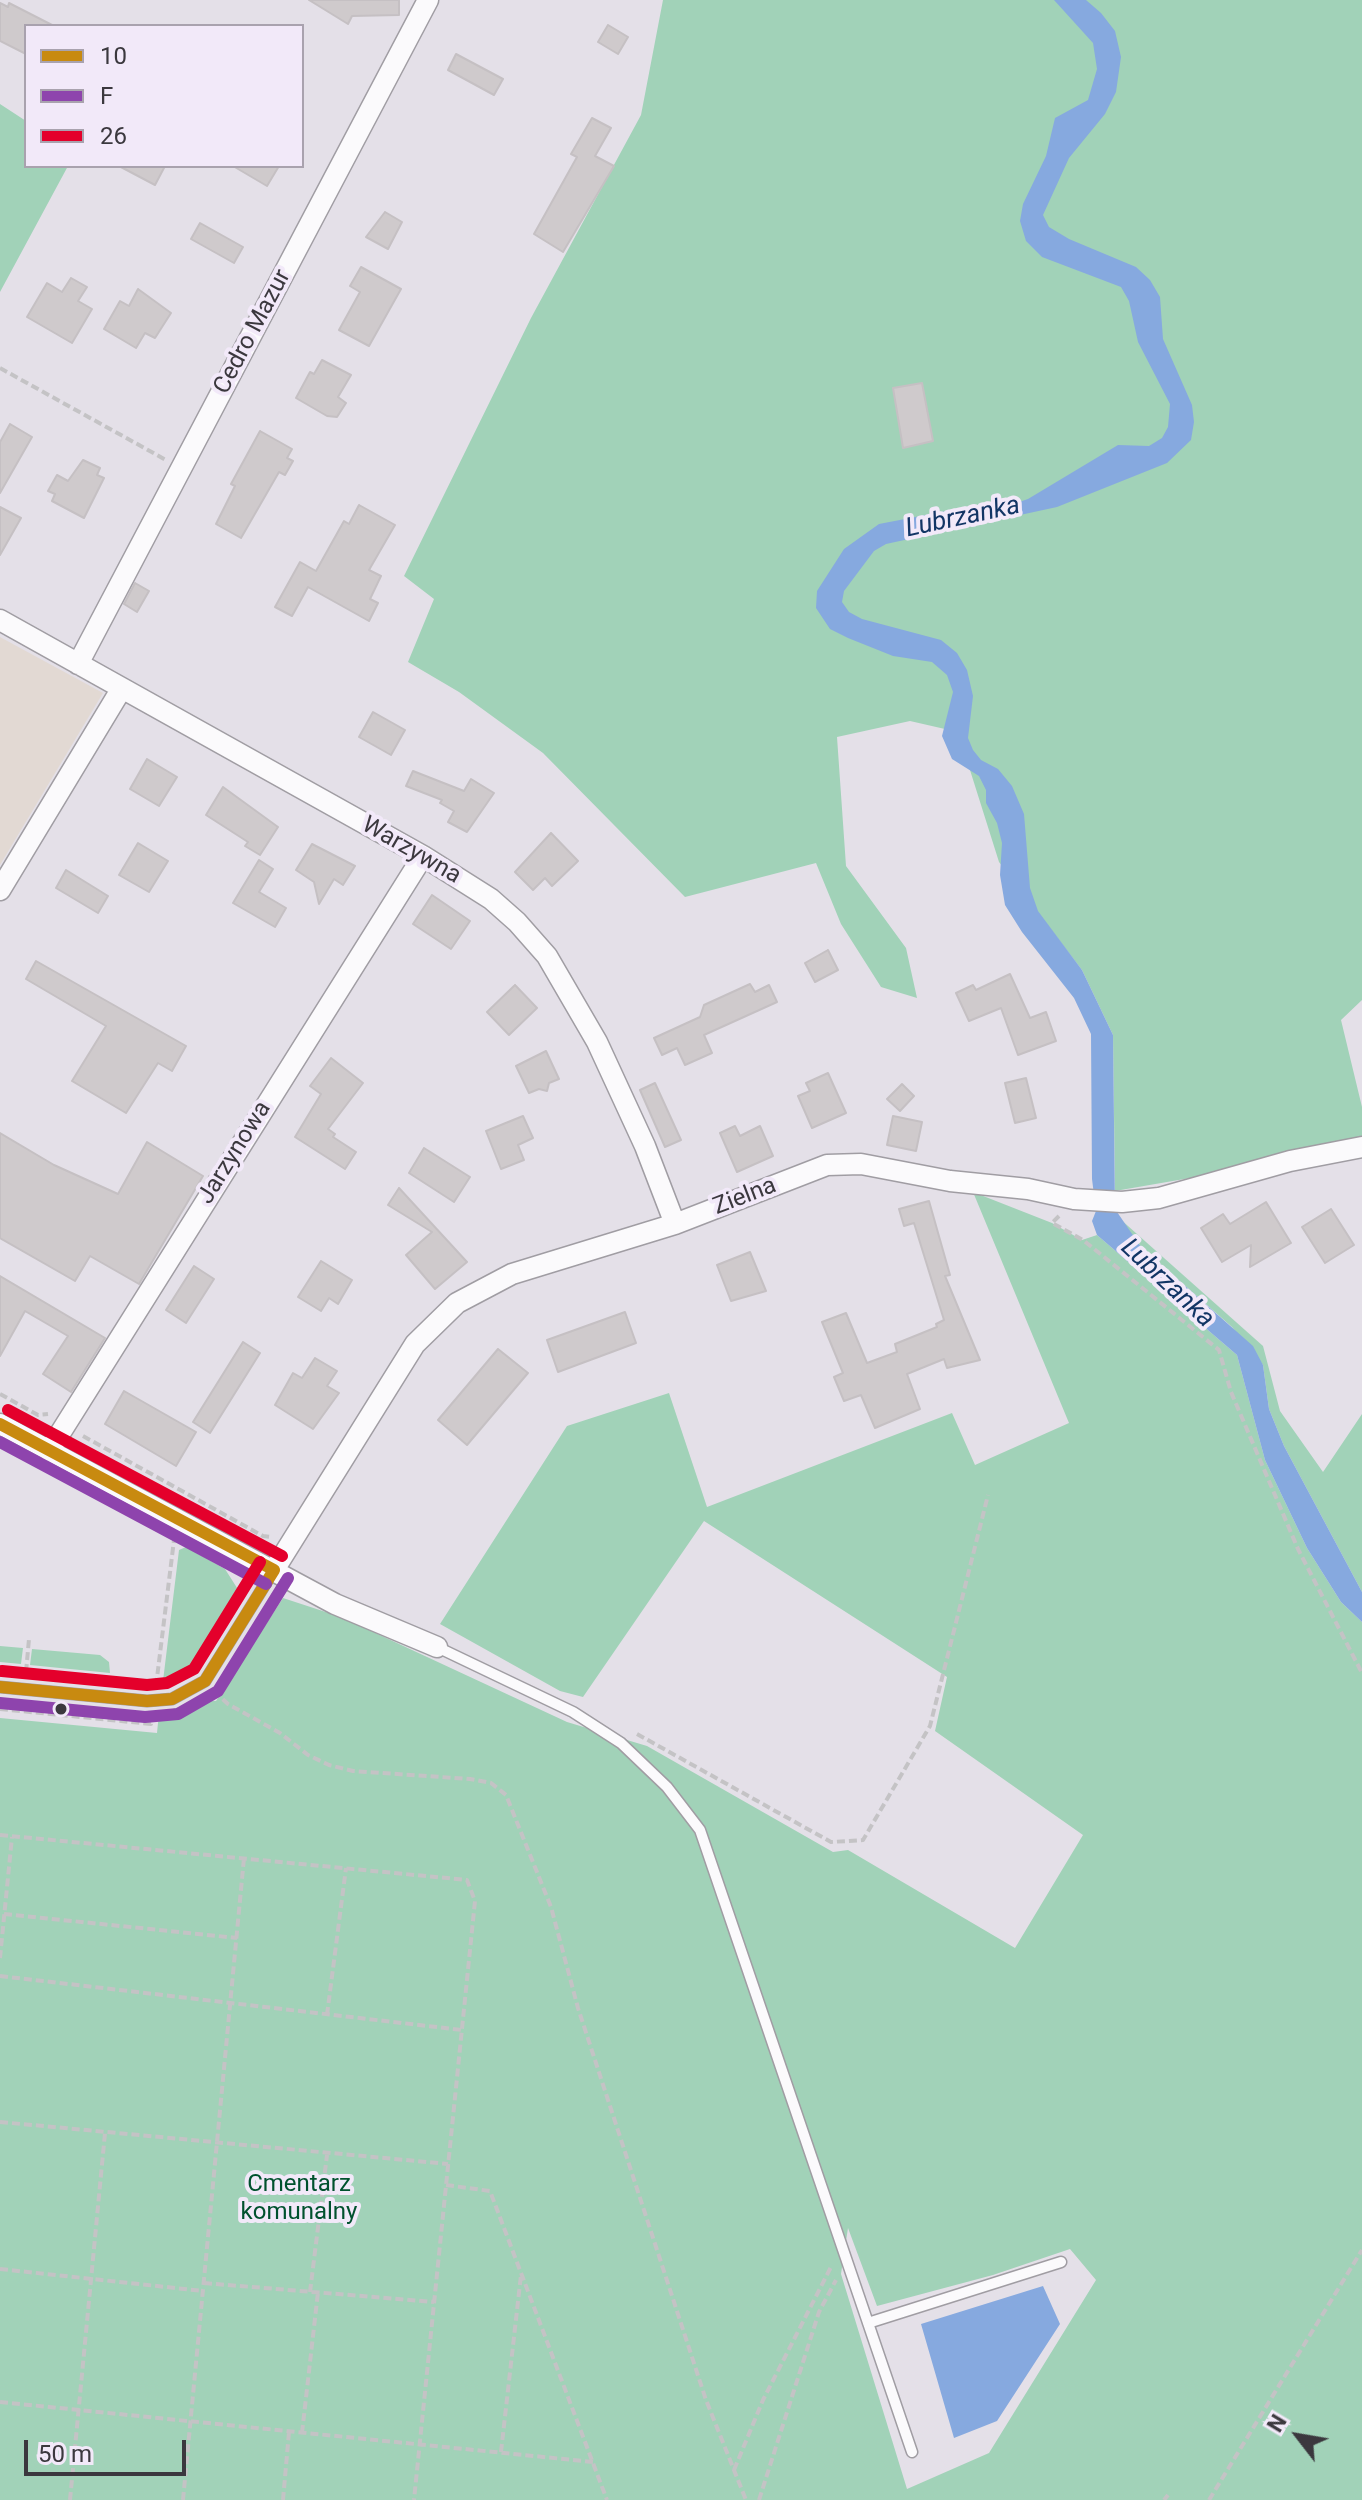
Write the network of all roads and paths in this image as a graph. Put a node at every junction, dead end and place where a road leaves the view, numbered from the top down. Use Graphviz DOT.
graph roads {
  1 [pos="428,0"];
  2 [pos="0,368"];
  3 [pos="181,468"];
  4 [pos="0,620"];
  5 [pos="78,664"];
  6 [pos="122,688"];
  7 [pos="423,856"];
  8 [pos="0,890"];
  9 [pos="1362,1147"];
  10 [pos="1080,1199"];
  11 [pos="675,1224"];
  12 [pos="0,1394"];
  13 [pos="70,1413"];
  14 [pos="0,1424"];
  15 [pos="49,1451"];
  16 [pos="988,1495"];
  17 [pos="163,1531"];
  18 [pos="175,1537"];
  19 [pos="298,1537"];
  20 [pos="188,1544"];
  21 [pos="274,1570"];
  22 [pos="29,1639"];
  23 [pos="437,1647"];
  24 [pos="13,1671"];
  25 [pos="26,1672"];
  26 [pos="1362,1673"];
  27 [pos="40,1674"];
  28 [pos="205,1681"];
  29 [pos="141,1685"];
  30 [pos="164,1685"];
  31 [pos="0,1687"];
  32 [pos="155,1688"];
  33 [pos="0,1709"];
  34 [pos="152,1714"];
  35 [pos="623,1727"];
  36 [pos="0,1835"];
  37 [pos="12,1836"];
  38 [pos="244,1858"];
  39 [pos="346,1868"];
  40 [pos="4,1914"];
  41 [pos="237,1938"];
  42 [pos="0,1958"];
  43 [pos="0,1976"];
  44 [pos="231,2005"];
  45 [pos="327,2015"];
  46 [pos="462,2030"];
  47 [pos="0,2122"];
  48 [pos="105,2133"];
  49 [pos="217,2145"];
  50 [pos="327,2154"];
  51 [pos="448,2164"];
  52 [pos="446,2185"];
  53 [pos="839,2236"];
  54 [pos="1362,2250"];
  55 [pos="846,2259"];
  56 [pos="1061,2262"];
  57 [pos="0,2269"];
  58 [pos="521,2274"];
  59 [pos="92,2279"];
  60 [pos="204,2283"];
  61 [pos="203,2291"];
  62 [pos="310,2292"];
  63 [pos="318,2292"];
  64 [pos="434,2302"];
  65 [pos="868,2323"];
  66 [pos="0,2402"];
  67 [pos="78,2411"];
  68 [pos="191,2423"];
  69 [pos="289,2432"];
  70 [pos="302,2433"];
  71 [pos="419,2443"];
  72 [pos="501,2452"];
  73 [pos="912,2452"];
  74 [pos="593,2462"];
  75 [pos="734,2470"];
  76 [pos="70,2500"];
  77 [pos="183,2500"];
  78 [pos="283,2500"];
  79 [pos="414,2500"];
  80 [pos="607,2500"];
  81 [pos="746,2500"];
  82 [pos="759,2500"];
  83 [pos="1209,2500"];
  1 -- 3 [label="street, Cedro Mazur"];
  2 -- 3 [label="path"];
  3 -- 5 [label="street, Cedro Mazur"];
  4 -- 5 [label="street, Warzywna"];
  5 -- 6 [label="street, Warzywna"];
  6 -- 7 [label="street, Warzywna"];
  6 -- 8 [label="street"];
  7 -- 11 [label="street, Warzywna"];
  7 -- 13 [label="street, Jarzynowa"];
  9 -- 10 [label="street, Zielna"];
  10 -- 11 [label="street, Zielna"];
  10 -- 26 [label="path"];
  11 -- 19 [label="street, Zielna"];
  12 -- 13 [label="path"];
  13 -- 15 [label="street, Jarzynowa"];
  13 -- 19 [label="path"];
  14 -- 15 [label="street"];
  15 -- 21 [label="street"];
  16 -- 35 [label="path"];
  17 -- 18 [label="path"];
  18 -- 20 [label="path"];
  18 -- 32 [label="path"];
  19 -- 21 [label="street, Zielna"];
  21 -- 23 [label="street"];
  21 -- 28 [label="lane"];
  22 -- 25 [label="path"];
  23 -- 53 [label="lane"];
  24 -- 25 [label="path"];
  25 -- 27 [label="path"];
  28 -- 31 [label="lane"];
  28 -- 75 [label="path"];
  29 -- 32 [label="path"];
  30 -- 32 [label="path"];
  33 -- 34 [label="path"];
  36 -- 37 [label="path"];
  37 -- 38 [label="path"];
  37 -- 40 [label="path"];
  38 -- 39 [label="path"];
  38 -- 41 [label="path"];
  39 -- 45 [label="path"];
  39 -- 46 [label="path"];
  40 -- 41 [label="path"];
  40 -- 42 [label="path"];
  41 -- 44 [label="path"];
  43 -- 44 [label="path"];
  44 -- 45 [label="path"];
  44 -- 49 [label="path"];
  45 -- 46 [label="path"];
  46 -- 51 [label="path"];
  47 -- 48 [label="path"];
  48 -- 49 [label="path"];
  48 -- 59 [label="path"];
  49 -- 50 [label="path"];
  49 -- 60 [label="path"];
  50 -- 51 [label="path"];
  50 -- 62 [label="path"];
  51 -- 52 [label="path"];
  52 -- 58 [label="path"];
  52 -- 64 [label="path"];
  53 -- 55 [label="lane"];
  53 -- 75 [label="path"];
  54 -- 83 [label="path"];
  55 -- 65 [label="lane"];
  55 -- 82 [label="path"];
  56 -- 65 [label="lane"];
  57 -- 59 [label="path"];
  58 -- 72 [label="path"];
  58 -- 74 [label="path"];
  59 -- 61 [label="path"];
  59 -- 67 [label="path"];
  60 -- 61 [label="path"];
  60 -- 62 [label="path"];
  61 -- 68 [label="path"];
  62 -- 63 [label="path"];
  63 -- 64 [label="path"];
  63 -- 70 [label="path"];
  64 -- 71 [label="path"];
  65 -- 73 [label="lane"];
  66 -- 67 [label="path"];
  67 -- 68 [label="path"];
  67 -- 76 [label="path"];
  68 -- 69 [label="path"];
  68 -- 77 [label="path"];
  69 -- 70 [label="path"];
  69 -- 78 [label="path"];
  70 -- 71 [label="path"];
  71 -- 72 [label="path"];
  71 -- 79 [label="path"];
  72 -- 74 [label="path"];
  74 -- 80 [label="path"];
  75 -- 81 [label="path"];
}
